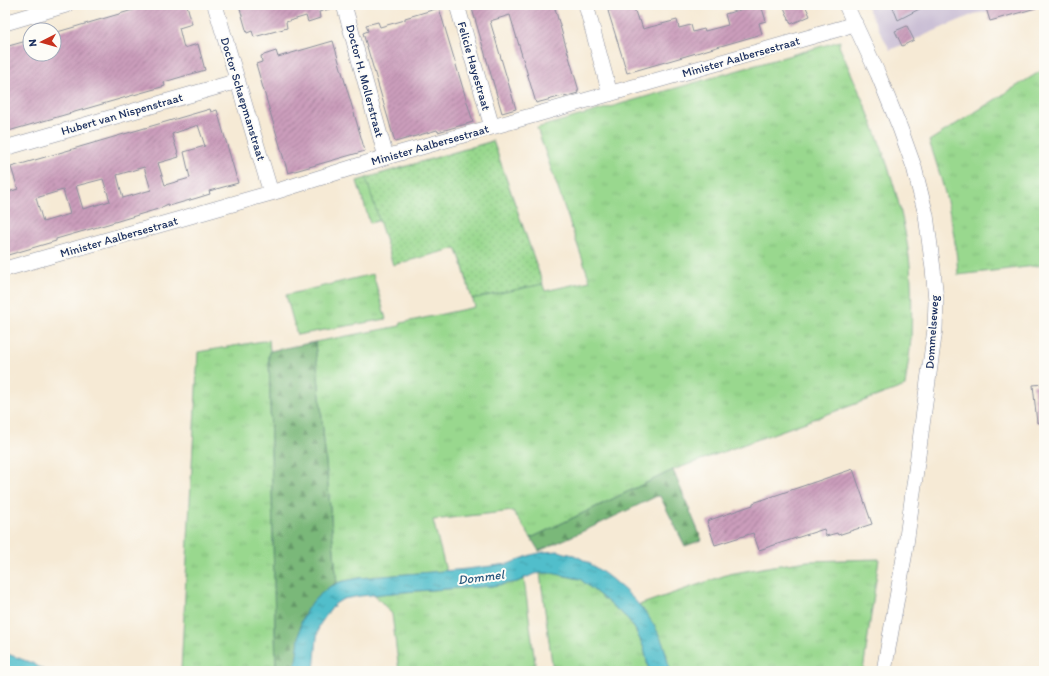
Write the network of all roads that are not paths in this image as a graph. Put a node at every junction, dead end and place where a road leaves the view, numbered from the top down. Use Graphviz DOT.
graph roads {
  1 [pos="66,5"];
  2 [pos="215,5"];
  3 [pos="344,5"];
  4 [pos="457,5"];
  5 [pos="586,5"];
  6 [pos="846,5"];
  7 [pos="5,23"];
  8 [pos="855,23"];
  9 [pos="238,80"];
  10 [pos="610,94"];
  11 [pos="492,127"];
  12 [pos="5,148"];
  13 [pos="386,157"];
  14 [pos="271,193"];
  15 [pos="5,269"];
  16 [pos="884,671"];
  1 -- 7 [label="street"];
  2 -- 9 [label="street, Doctor Schaepmanstraat"];
  3 -- 13 [label="street, Doctor H. Mollerstraat"];
  4 -- 11 [label="street, Felicie Hayestraat"];
  5 -- 10 [label="street"];
  6 -- 8 [label="street, Dommelseweg"];
  8 -- 10 [label="street, Minister Aalbersestraat"];
  8 -- 16 [label="street, Dommelseweg"];
  9 -- 12 [label="street, Hubert van Nispenstraat"];
  9 -- 14 [label="street, Doctor Schaepmanstraat"];
  10 -- 11 [label="street, Minister Aalbersestraat"];
  11 -- 13 [label="street, Minister Aalbersestraat"];
  13 -- 14 [label="street, Minister Aalbersestraat"];
  14 -- 15 [label="street, Minister Aalbersestraat"];
}
